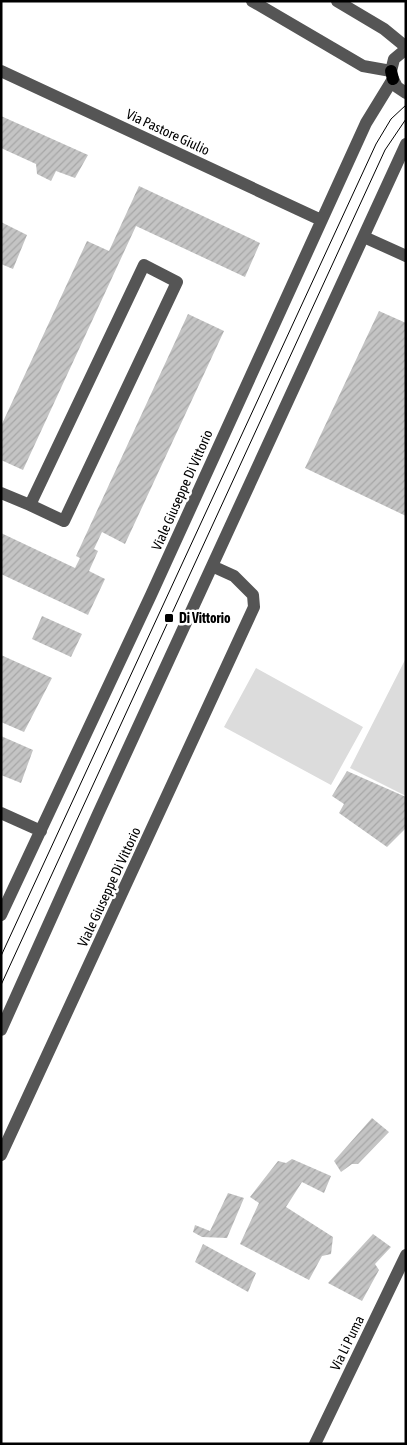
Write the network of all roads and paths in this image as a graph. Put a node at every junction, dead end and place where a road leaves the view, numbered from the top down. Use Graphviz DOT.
graph roads {
  1 [pos="252,1"];
  2 [pos="337,1"];
  3 [pos="406,48"];
  4 [pos="1,71"];
  5 [pos="392,75"];
  6 [pos="406,93"];
  7 [pos="406,144"];
  8 [pos="321,220"];
  9 [pos="364,236"];
  10 [pos="406,256"];
  11 [pos="1,493"];
  12 [pos="30,505"];
  13 [pos="212,566"];
  14 [pos="1,813"];
  15 [pos="41,831"];
  16 [pos="1,915"];
  17 [pos="1,1030"];
  18 [pos="1,1155"];
  19 [pos="406,1255"];
  20 [pos="315,1444"];
  1 -- 5 [label="street"];
  2 -- 3 [label="street"];
  3 -- 5 [label="street, Viale Giuseppe Di Vittorio"];
  4 -- 8 [label="street, Via Pastore Giulio"];
  5 -- 6 [label="street"];
  5 -- 8 [label="street, Viale Giuseppe Di Vittorio"];
  7 -- 9 [label="street"];
  8 -- 15 [label="street, Viale Giuseppe Di Vittorio"];
  9 -- 10 [label="street"];
  9 -- 13 [label="street"];
  11 -- 12 [label="street"];
  12 -- 12 [label="street"];
  13 -- 17 [label="street"];
  13 -- 18 [label="street, Viale Giuseppe Di Vittorio"];
  14 -- 15 [label="street"];
  15 -- 16 [label="street, Viale Giuseppe Di Vittorio"];
  19 -- 20 [label="street, Via Li Puma"];
}
